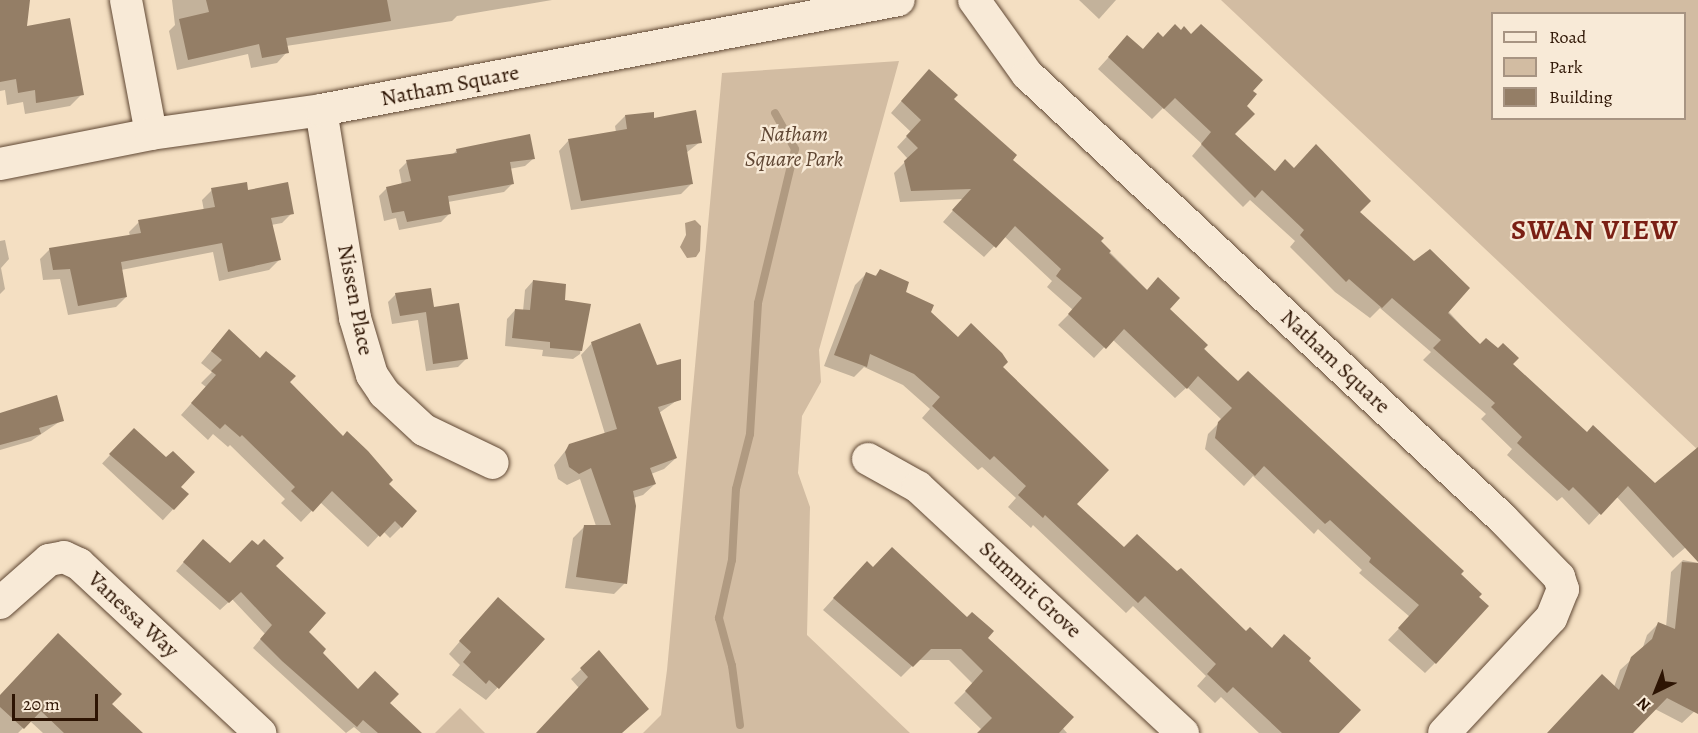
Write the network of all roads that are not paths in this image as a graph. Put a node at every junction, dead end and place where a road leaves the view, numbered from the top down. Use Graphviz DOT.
graph roads {
  1 [pos="126,0"];
  2 [pos="899,0"];
  3 [pos="974,0"];
  4 [pos="321,110"];
  5 [pos="151,134"];
  6 [pos="0,164"];
  7 [pos="868,459"];
  8 [pos="493,463"];
  9 [pos="0,603"];
  10 [pos="260,733"];
  11 [pos="1183,733"];
  12 [pos="1444,733"];
  1 -- 5 [label="street"];
  2 -- 4 [label="street, Natham Square"];
  3 -- 12 [label="street, Natham Square"];
  4 -- 5 [label="street, Natham Square"];
  4 -- 8 [label="street, Nissen Place"];
  5 -- 6 [label="street, Natham Square"];
  7 -- 11 [label="street, Summit Grove"];
  9 -- 10 [label="street, Vanessa Way"];
}
